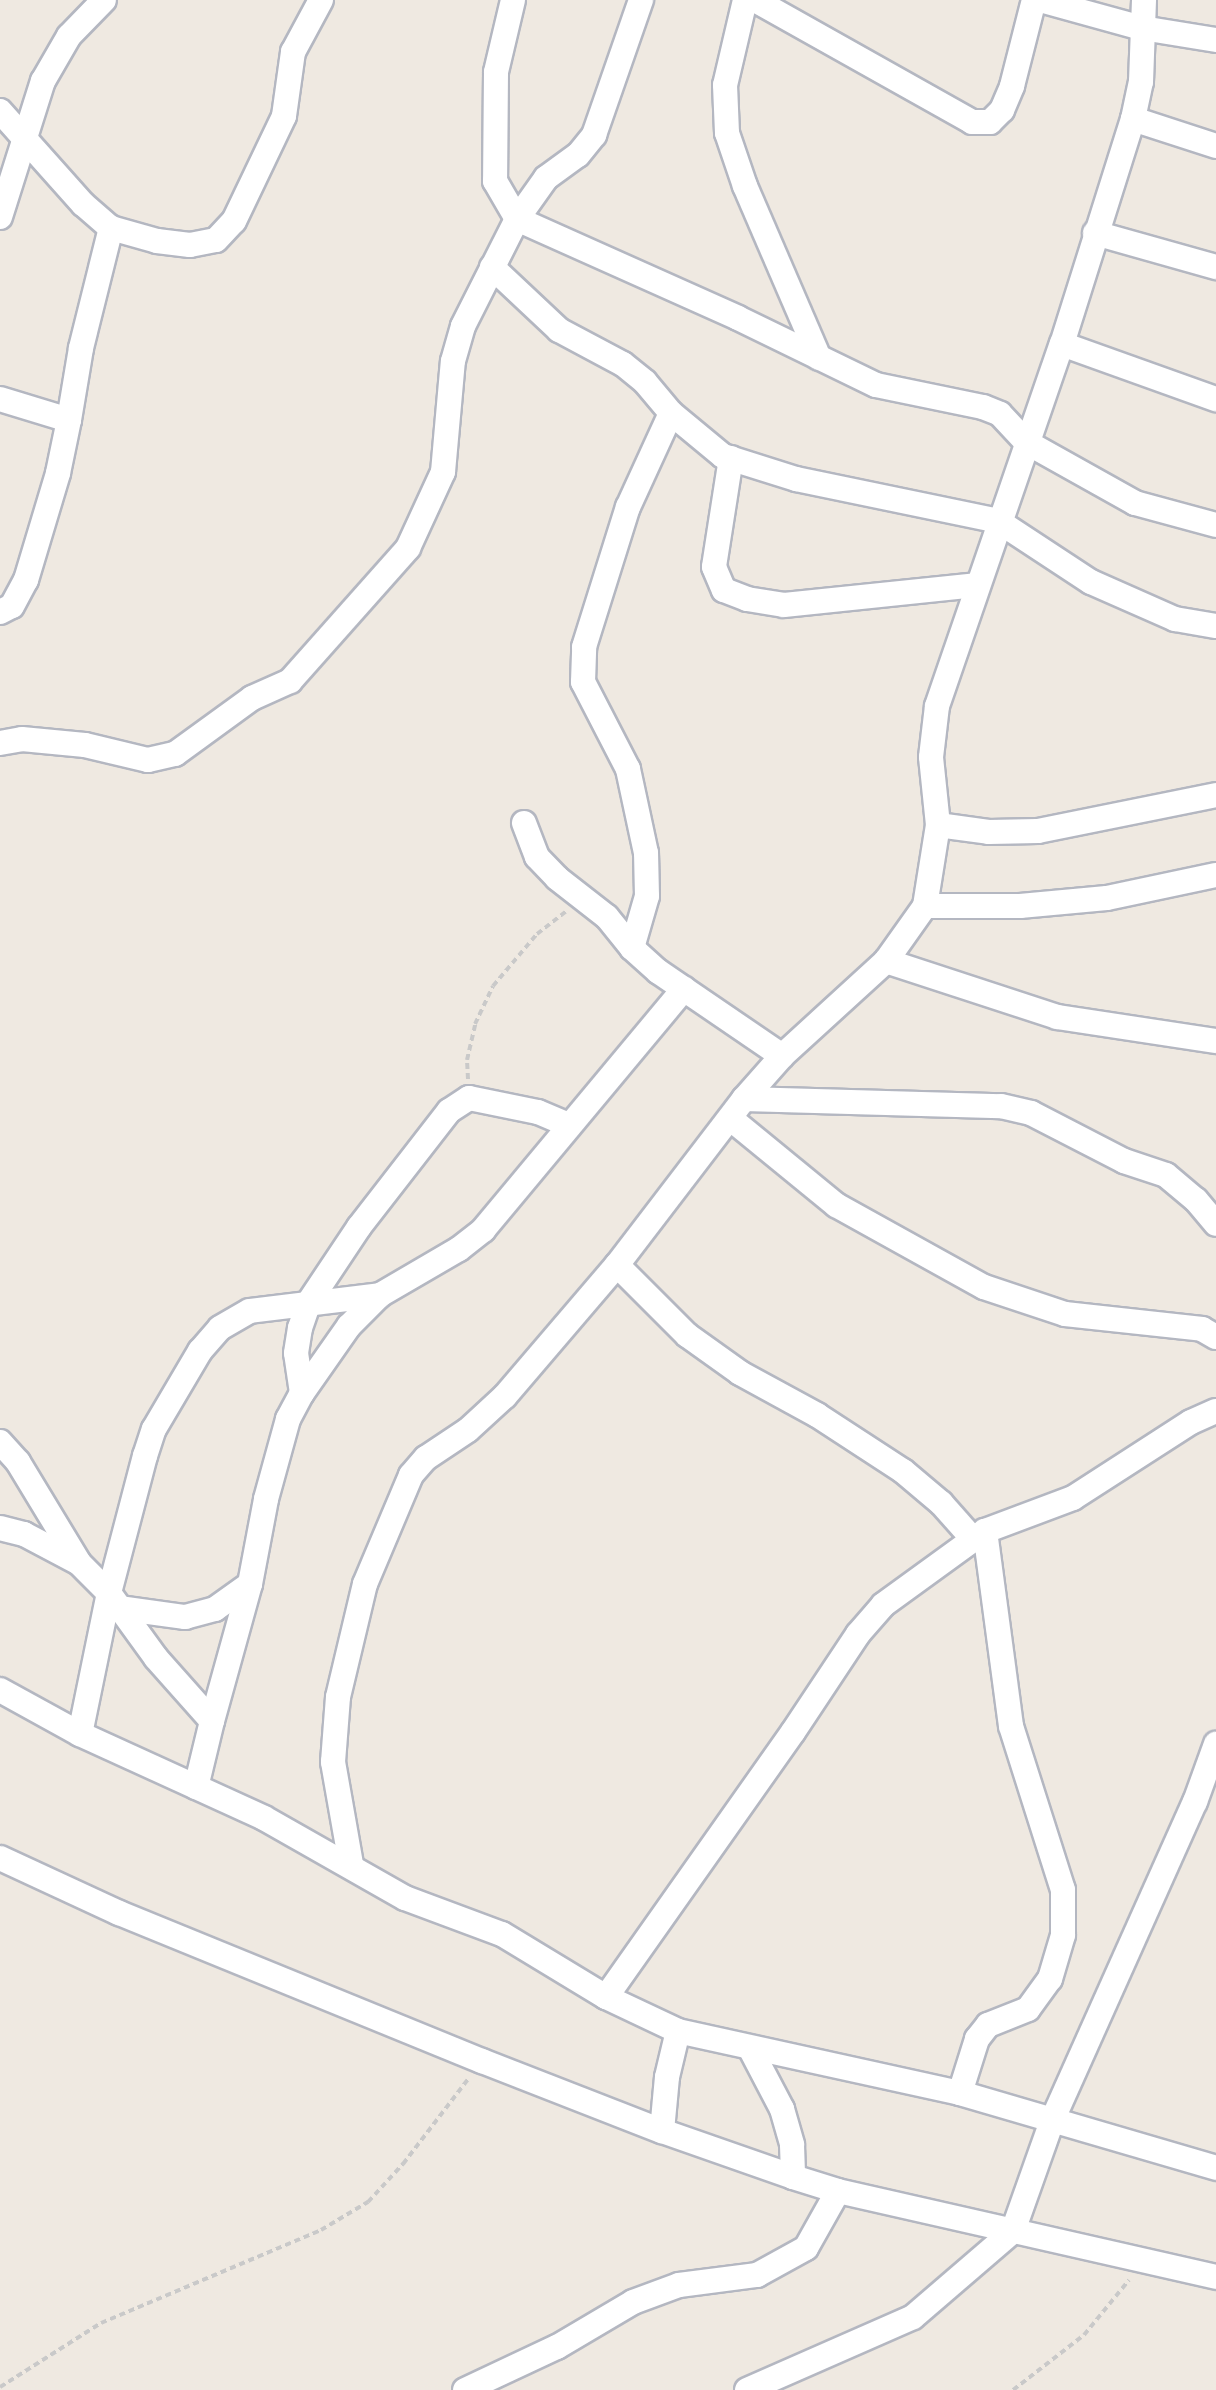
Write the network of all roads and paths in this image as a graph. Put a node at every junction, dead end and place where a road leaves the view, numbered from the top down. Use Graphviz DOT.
graph roads {
  1 [pos="104,0"];
  2 [pos="321,0"];
  3 [pos="513,0"];
  4 [pos="641,0"];
  5 [pos="745,0"];
  6 [pos="755,0"];
  7 [pos="1037,0"];
  8 [pos="1144,0"];
  9 [pos="1142,28"];
  10 [pos="1216,40"];
  11 [pos="0,111"];
  12 [pos="1133,119"];
  13 [pos="23,138"];
  14 [pos="1216,146"];
  15 [pos="0,217"];
  16 [pos="517,219"];
  17 [pos="111,228"];
  18 [pos="1095,233"];
  19 [pos="492,267"];
  20 [pos="1216,267"];
  21 [pos="1062,344"];
  22 [pos="819,358"];
  23 [pos="0,399"];
  24 [pos="1216,399"];
  25 [pos="671,413"];
  26 [pos="69,420"];
  27 [pos="1026,442"];
  28 [pos="731,458"];
  29 [pos="998,521"];
  30 [pos="1216,525"];
  31 [pos="976,585"];
  32 [pos="0,612"];
  33 [pos="1216,626"];
  34 [pos="0,743"];
  35 [pos="1216,795"];
  36 [pos="524,823"];
  37 [pos="938,825"];
  38 [pos="1216,875"];
  39 [pos="584,897"];
  40 [pos="925,906"];
  41 [pos="632,948"];
  42 [pos="886,961"];
  43 [pos="684,989"];
  44 [pos="1216,1041"];
  45 [pos="782,1056"];
  46 [pos="469,1098"];
  47 [pos="738,1109"];
  48 [pos="569,1125"];
  49 [pos="1216,1224"];
  50 [pos="617,1265"];
  51 [pos="380,1295"];
  52 [pos="309,1302"];
  53 [pos="1216,1337"];
  54 [pos="302,1393"];
  55 [pos="1216,1411"];
  56 [pos="0,1442"];
  57 [pos="0,1528"];
  58 [pos="979,1535"];
  59 [pos="79,1563"];
  60 [pos="250,1584"];
  61 [pos="114,1600"];
  62 [pos="0,1690"];
  63 [pos="212,1721"];
  64 [pos="80,1734"];
  65 [pos="1216,1744"];
  66 [pos="196,1787"];
  67 [pos="0,1858"];
  68 [pos="351,1864"];
  69 [pos="606,1997"];
  70 [pos="678,2031"];
  71 [pos="750,2048"];
  72 [pos="482,2061"];
  73 [pos="960,2093"];
  74 [pos="1052,2121"];
  75 [pos="662,2131"];
  76 [pos="1216,2168"];
  77 [pos="793,2177"];
  78 [pos="838,2191"];
  79 [pos="1013,2231"];
  80 [pos="1146,2259"];
  81 [pos="1216,2277"];
  82 [pos="0,2387"];
  83 [pos="465,2390"];
  84 [pos="747,2390"];
  85 [pos="1013,2390"];
  1 -- 13 [label="street"];
  2 -- 17 [label="street"];
  3 -- 16 [label="street"];
  4 -- 16 [label="street"];
  5 -- 22 [label="street"];
  6 -- 7 [label="street"];
  7 -- 9 [label="street"];
  8 -- 9 [label="street"];
  9 -- 10 [label="street"];
  9 -- 12 [label="street"];
  11 -- 13 [label="street"];
  12 -- 14 [label="street"];
  12 -- 18 [label="street"];
  13 -- 15 [label="street"];
  13 -- 17 [label="street"];
  16 -- 19 [label="street"];
  16 -- 22 [label="street"];
  17 -- 26 [label="street"];
  18 -- 20 [label="street"];
  18 -- 21 [label="street"];
  19 -- 25 [label="street"];
  19 -- 34 [label="street"];
  21 -- 24 [label="street"];
  21 -- 27 [label="street"];
  22 -- 27 [label="street"];
  23 -- 26 [label="street"];
  25 -- 28 [label="street"];
  25 -- 41 [label="street"];
  26 -- 32 [label="street"];
  27 -- 29 [label="street"];
  27 -- 30 [label="street"];
  28 -- 29 [label="street"];
  28 -- 31 [label="street"];
  29 -- 31 [label="street"];
  29 -- 33 [label="street"];
  31 -- 37 [label="street"];
  35 -- 37 [label="street"];
  36 -- 39 [label="street"];
  37 -- 40 [label="street"];
  38 -- 40 [label="street"];
  39 -- 41 [label="street"];
  39 -- 46 [label="path"];
  40 -- 42 [label="street"];
  41 -- 43 [label="street"];
  42 -- 44 [label="street"];
  42 -- 45 [label="street"];
  43 -- 45 [label="street"];
  43 -- 48 [label="street"];
  45 -- 47 [label="street"];
  46 -- 48 [label="street"];
  46 -- 52 [label="street"];
  47 -- 49 [label="street"];
  47 -- 50 [label="street"];
  47 -- 53 [label="street"];
  48 -- 51 [label="street"];
  50 -- 58 [label="street"];
  50 -- 68 [label="street"];
  51 -- 52 [label="street"];
  51 -- 54 [label="street"];
  52 -- 54 [label="street"];
  52 -- 61 [label="street"];
  54 -- 60 [label="street"];
  55 -- 58 [label="street"];
  56 -- 59 [label="street"];
  57 -- 59 [label="street"];
  58 -- 69 [label="street"];
  58 -- 73 [label="street"];
  59 -- 61 [label="street"];
  60 -- 61 [label="street"];
  60 -- 63 [label="street"];
  61 -- 63 [label="street"];
  61 -- 64 [label="street"];
  62 -- 64 [label="street"];
  63 -- 66 [label="street"];
  64 -- 66 [label="street"];
  65 -- 74 [label="street"];
  66 -- 68 [label="street"];
  67 -- 72 [label="street"];
  68 -- 69 [label="street"];
  69 -- 70 [label="street"];
  70 -- 71 [label="street"];
  70 -- 75 [label="street"];
  71 -- 73 [label="street"];
  71 -- 77 [label="street"];
  72 -- 75 [label="street"];
  72 -- 82 [label="path"];
  73 -- 74 [label="street"];
  74 -- 76 [label="street"];
  74 -- 79 [label="street"];
  75 -- 77 [label="street"];
  77 -- 78 [label="street"];
  78 -- 79 [label="street"];
  78 -- 83 [label="street"];
  79 -- 80 [label="street"];
  79 -- 84 [label="street"];
  80 -- 81 [label="street"];
  80 -- 85 [label="path"];
}
